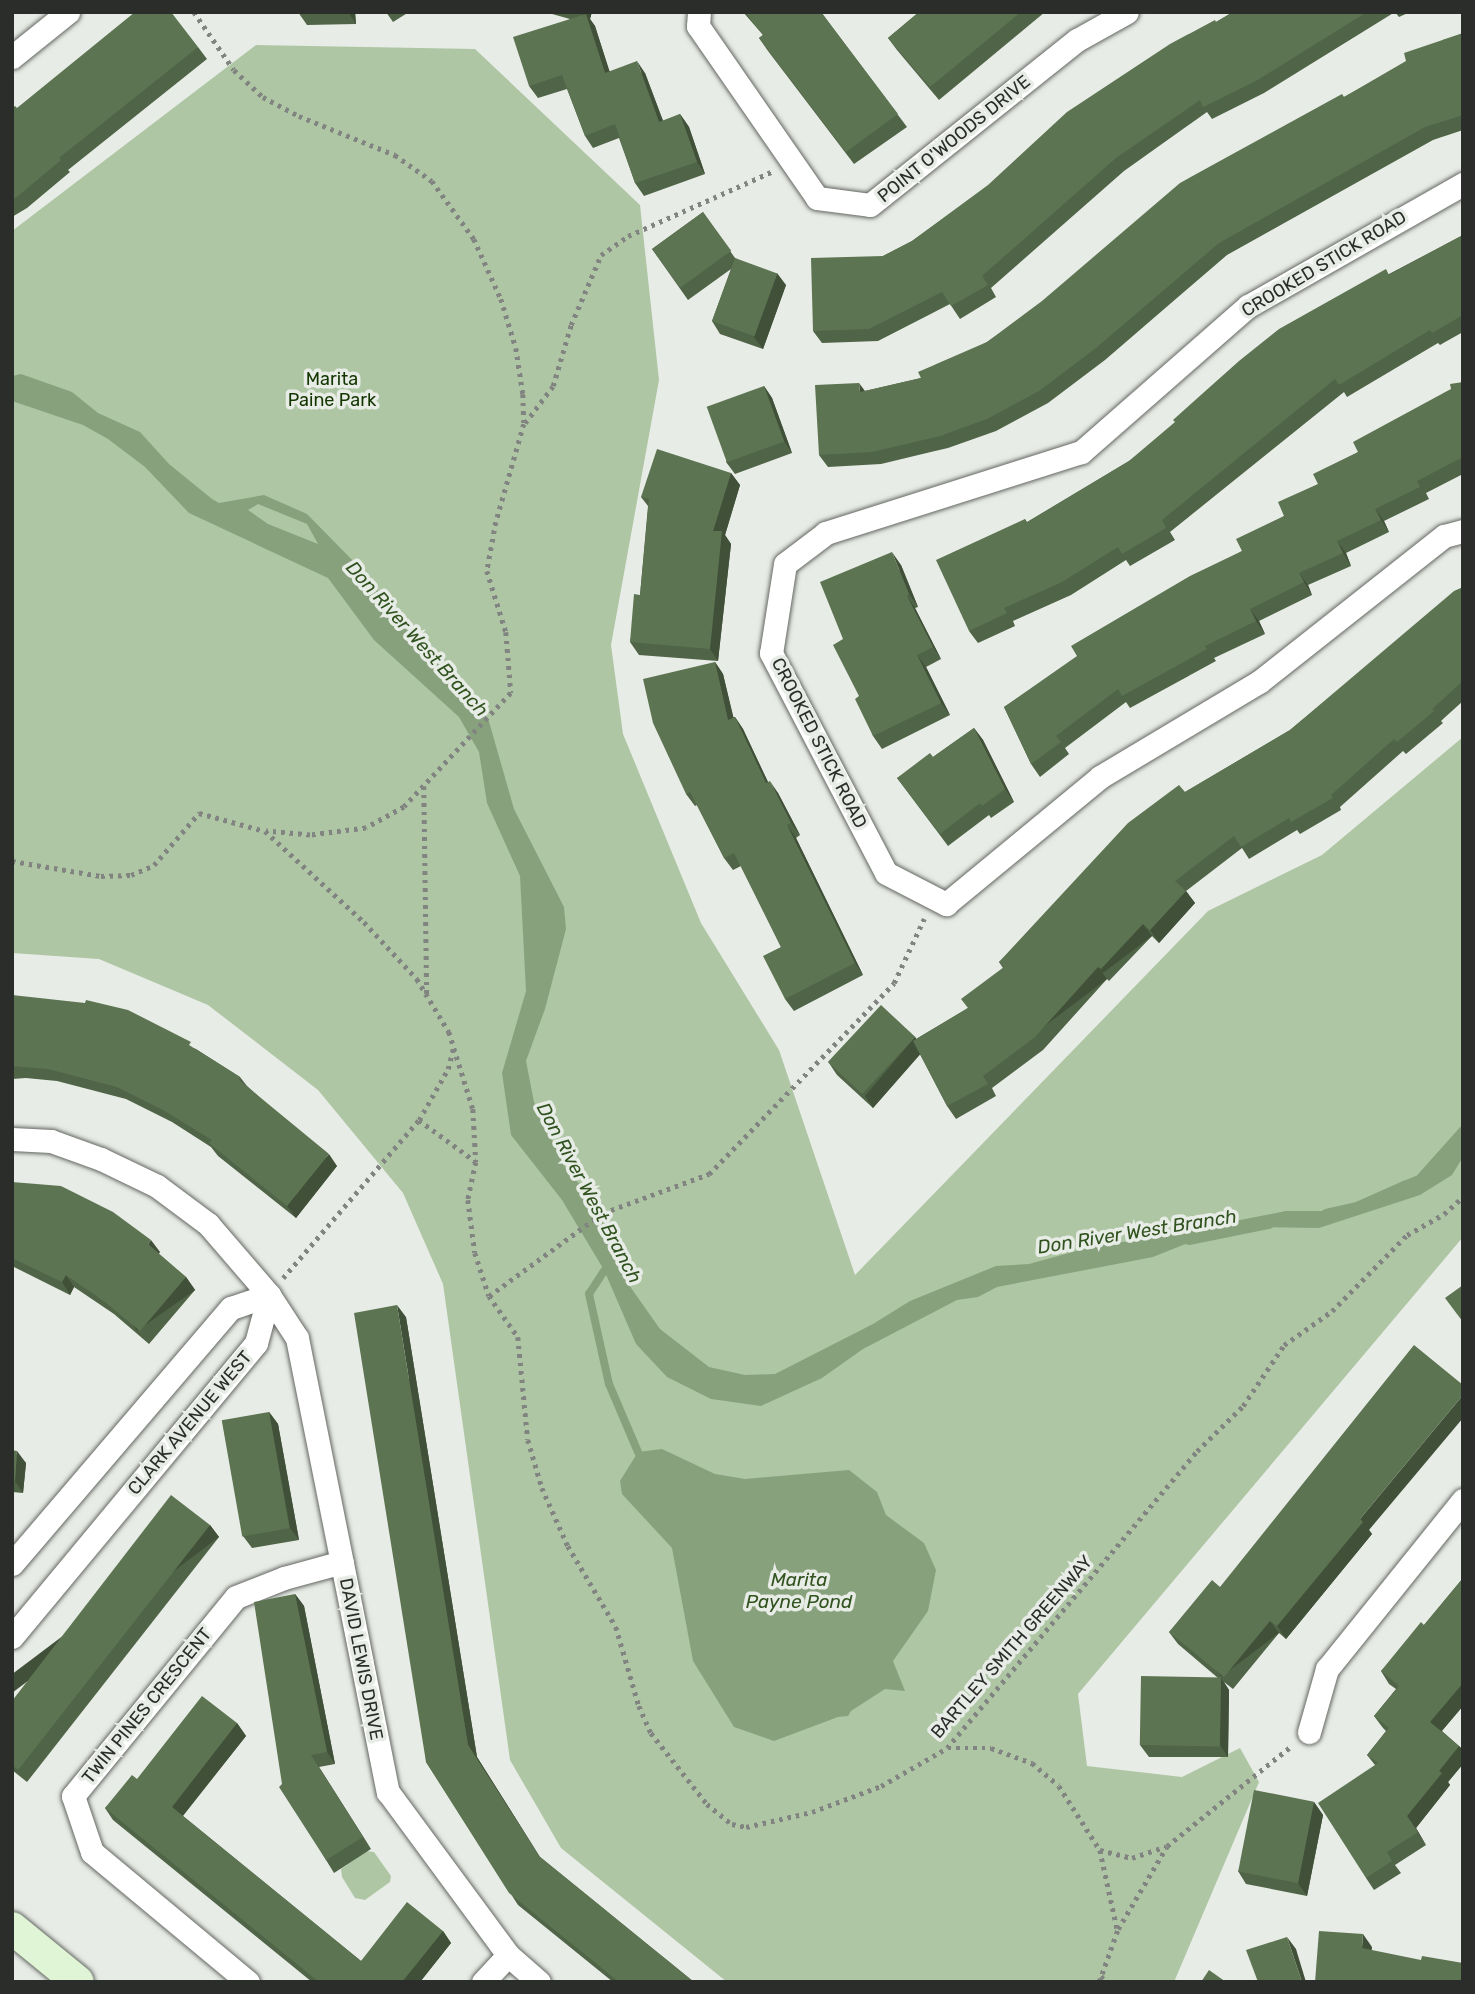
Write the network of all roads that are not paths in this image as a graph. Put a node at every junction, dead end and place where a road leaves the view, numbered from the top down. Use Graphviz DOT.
graph roads {
  1 [pos="68,12"];
  2 [pos="699,12"];
  3 [pos="1127,12"];
  4 [pos="12,57"];
  5 [pos="1463,184"];
  6 [pos="1463,531"];
  7 [pos="12,1139"];
  8 [pos="269,1295"];
  9 [pos="1463,1500"];
  10 [pos="342,1562"];
  11 [pos="12,1564"];
  12 [pos="12,1637"];
  13 [pos="1309,1732"];
  14 [pos="12,1928"];
  15 [pos="508,1955"];
  16 [pos="78,1982"];
  17 [pos="248,1982"];
  18 [pos="483,1982"];
  19 [pos="539,1982"];
  1 -- 4 [label="street"];
  2 -- 3 [label="street, POINT O'WOODS DRIVE"];
  5 -- 6 [label="street, CROOKED STICK ROAD"];
  7 -- 8 [label="street, DAVID LEWIS DRIVE"];
  8 -- 10 [label="street, DAVID LEWIS DRIVE"];
  8 -- 11 [label="street"];
  8 -- 12 [label="street, CLARK AVENUE WEST"];
  9 -- 13 [label="street"];
  10 -- 15 [label="street, DAVID LEWIS DRIVE"];
  10 -- 17 [label="street, TWIN PINES CRESCENT"];
  14 -- 16 [label="main road"];
  15 -- 18 [label="street"];
  15 -- 19 [label="street, DAVID LEWIS DRIVE"];
}
